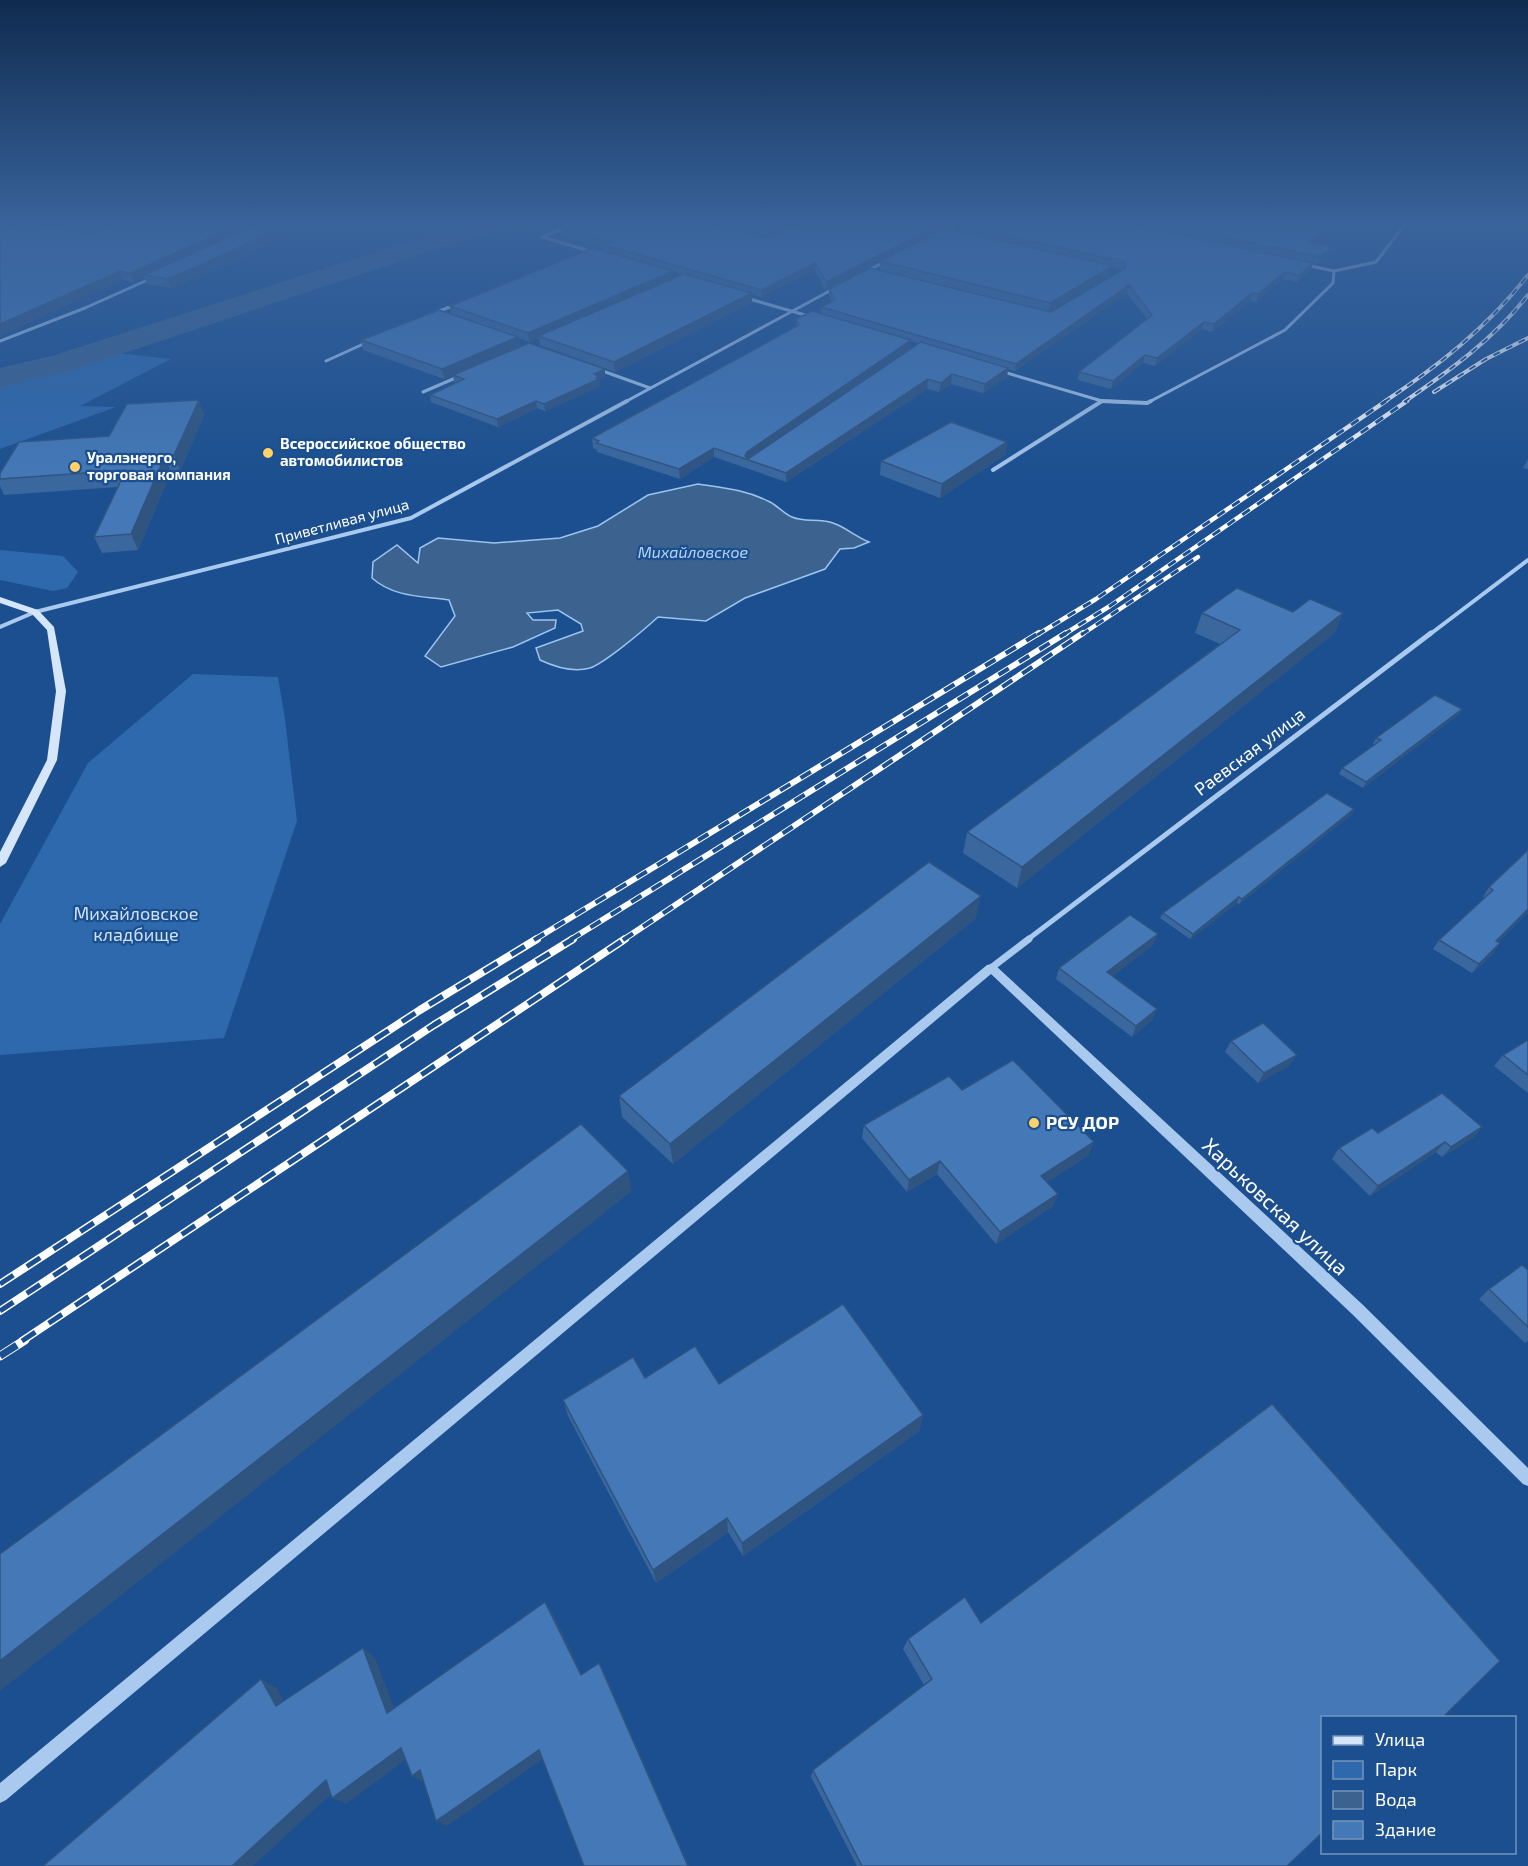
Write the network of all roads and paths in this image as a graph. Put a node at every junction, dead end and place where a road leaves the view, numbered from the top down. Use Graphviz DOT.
graph roads {
  1 [pos="77,311"];
  2 [pos="440,311"];
  3 [pos="792,311"];
  4 [pos="1304,311"];
  5 [pos="436,313"];
  6 [pos="446,316"];
  7 [pos="813,317"];
  8 [pos="425,318"];
  9 [pos="381,337"];
  10 [pos="0,341"];
  11 [pos="326,360"];
  12 [pos="596,369"];
  13 [pos="999,371"];
  14 [pos="466,374"];
  15 [pos="650,388"];
  16 [pos="423,392"];
  17 [pos="1102,401"];
  18 [pos="993,470"];
  19 [pos="1528,560"];
  20 [pos="0,600"];
  21 [pos="36,612"];
  22 [pos="0,627"];
  23 [pos="0,863"];
  24 [pos="991,968"];
  25 [pos="1528,1479"];
  26 [pos="0,1794"];
  1 -- 10 [label="street"];
  2 -- 5 [label="street"];
  3 -- 7 [label="street"];
  3 -- 15 [label="street, Приветливая улица"];
  4 -- 17 [label="street"];
  5 -- 6 [label="street"];
  5 -- 8 [label="street"];
  9 -- 11 [label="street"];
  12 -- 15 [label="street"];
  13 -- 17 [label="street"];
  14 -- 16 [label="street"];
  15 -- 21 [label="street, Приветливая улица"];
  17 -- 18 [label="street"];
  19 -- 24 [label="street, Раевская улица"];
  20 -- 21 [label="main road"];
  21 -- 22 [label="street, Приветливая улица"];
  21 -- 23 [label="main road"];
  24 -- 25 [label="street, Харьковская улица"];
  24 -- 26 [label="street"];
}
